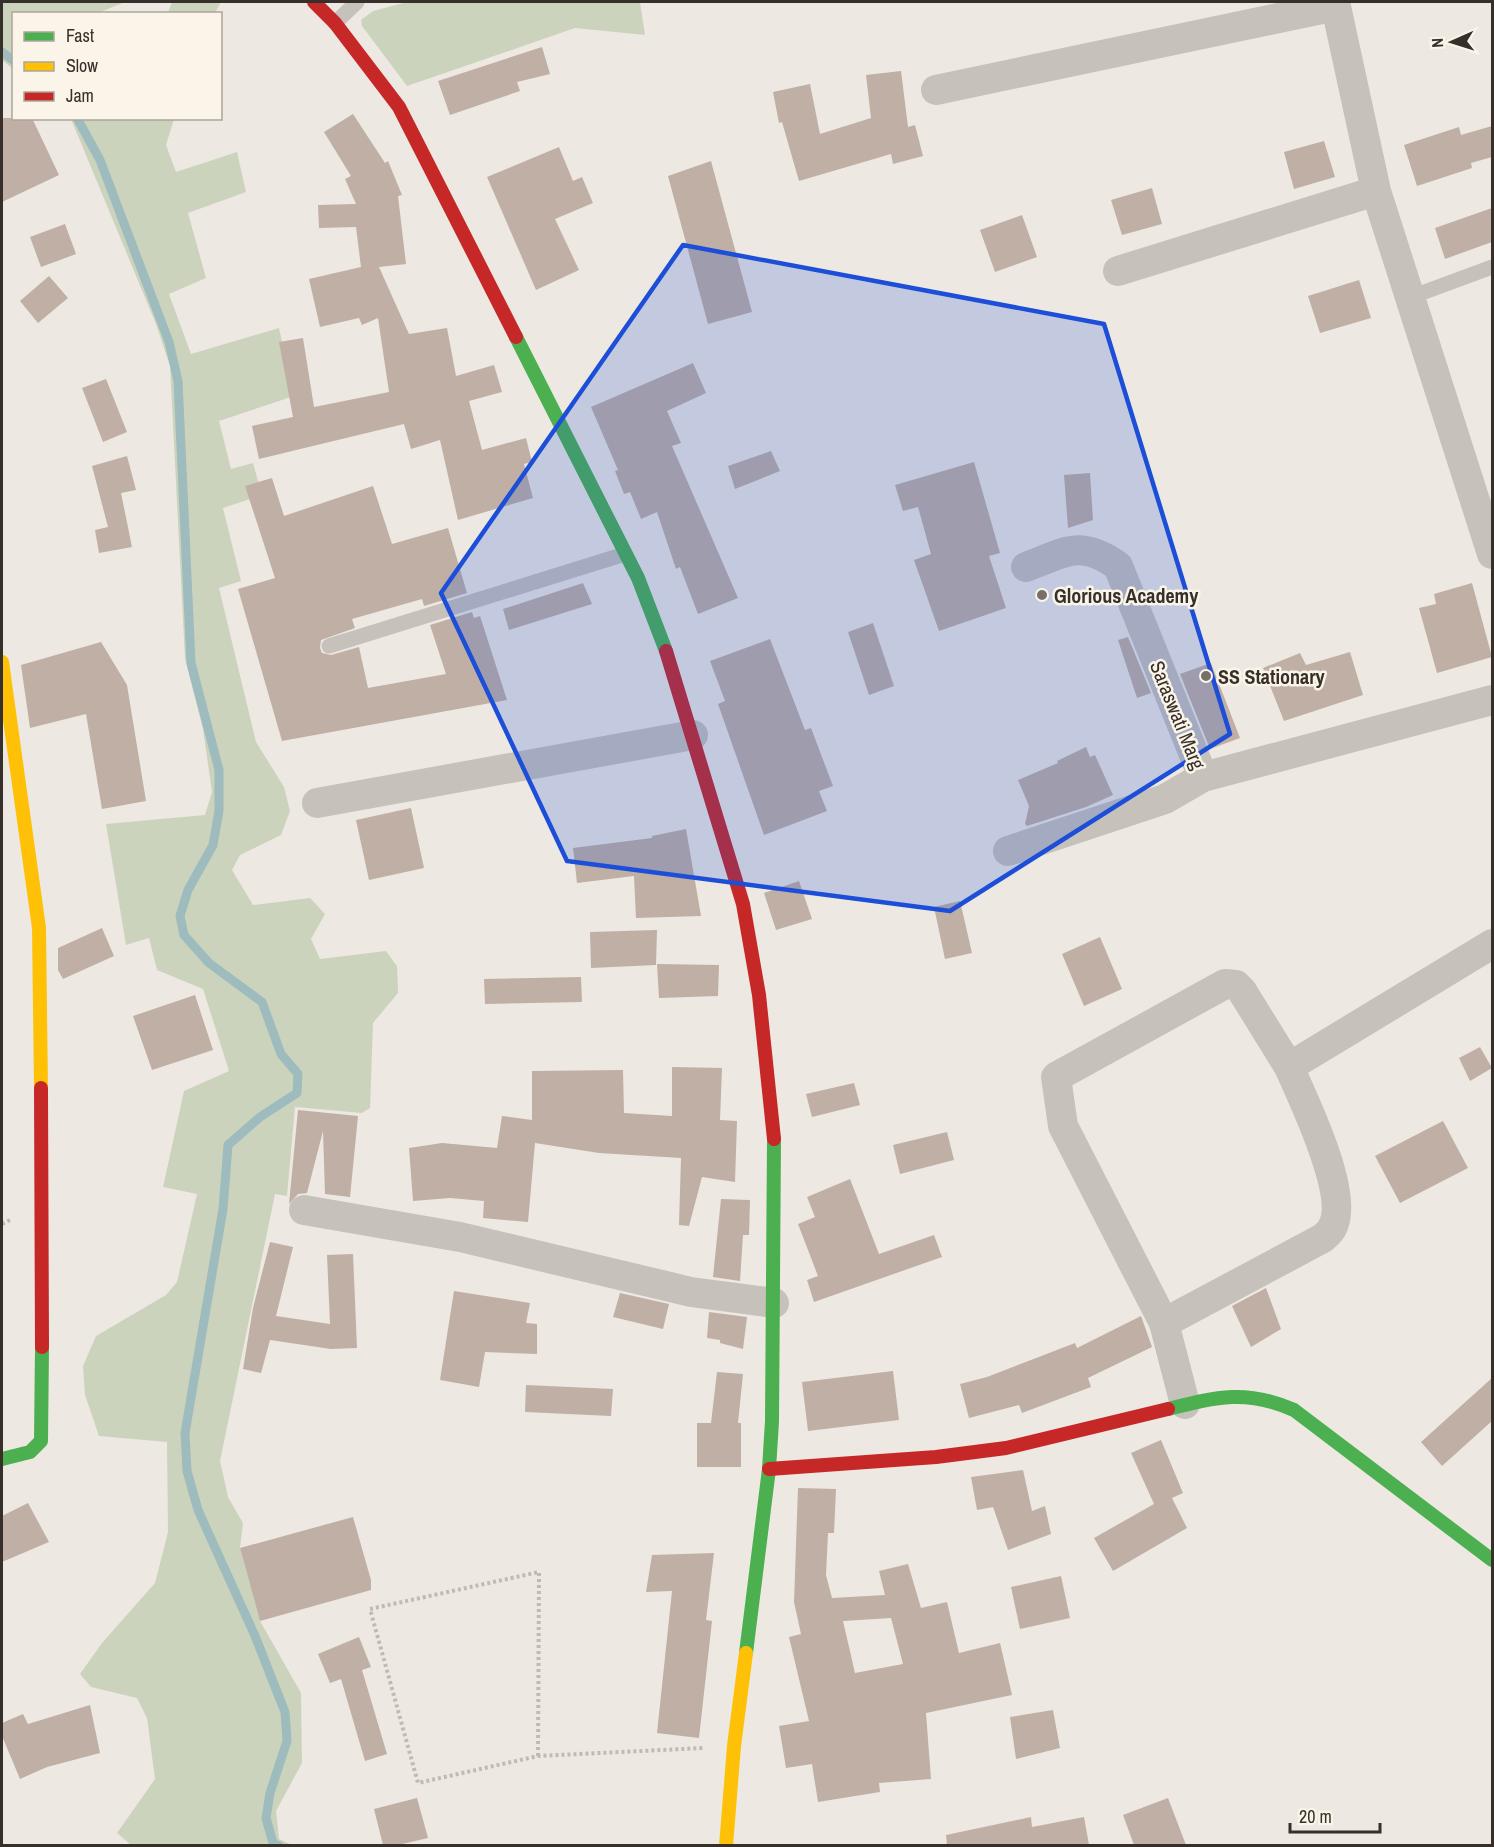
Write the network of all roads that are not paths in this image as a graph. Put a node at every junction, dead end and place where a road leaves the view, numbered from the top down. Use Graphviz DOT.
graph roads {
  1 [pos="314,2"];
  2 [pos="357,2"];
  3 [pos="1336,4"];
  4 [pos="334,23"];
  5 [pos="936,90"];
  6 [pos="1376,191"];
  7 [pos="1492,267"];
  8 [pos="1118,271"];
  9 [pos="1411,297"];
  10 [pos="625,554"];
  11 [pos="1492,554"];
  12 [pos="1026,567"];
  13 [pos="328,646"];
  14 [pos="2,662"];
  15 [pos="1492,700"];
  16 [pos="693,735"];
  17 [pos="1203,777"];
  18 [pos="316,803"];
  19 [pos="1008,851"];
  20 [pos="1492,944"];
  21 [pos="1289,1067"];
  22 [pos="304,1210"];
  23 [pos="774,1303"];
  24 [pos="1164,1323"];
  25 [pos="1185,1404"];
  26 [pos="2,1459"];
  27 [pos="769,1469"];
  28 [pos="1492,1560"];
  29 [pos="726,1845"];
  1 -- 4 [label="street"];
  2 -- 4 [label="lane"];
  3 -- 5 [label="street"];
  3 -- 6 [label="street"];
  4 -- 10 [label="street"];
  6 -- 8 [label="street"];
  6 -- 9 [label="street"];
  7 -- 9 [label="lane"];
  9 -- 11 [label="street"];
  10 -- 13 [label="lane"];
  10 -- 16 [label="street"];
  12 -- 17 [label="street, Saraswati Marg"];
  14 -- 26 [label="street"];
  15 -- 17 [label="street, Saraswati Marg"];
  16 -- 18 [label="street"];
  16 -- 23 [label="street"];
  17 -- 19 [label="street"];
  20 -- 21 [label="street"];
  21 -- 24 [label="street"];
  21 -- 24 [label="street"];
  22 -- 23 [label="street"];
  23 -- 27 [label="street"];
  24 -- 25 [label="street"];
  25 -- 27 [label="street"];
  25 -- 28 [label="street"];
  27 -- 29 [label="street"];
}
